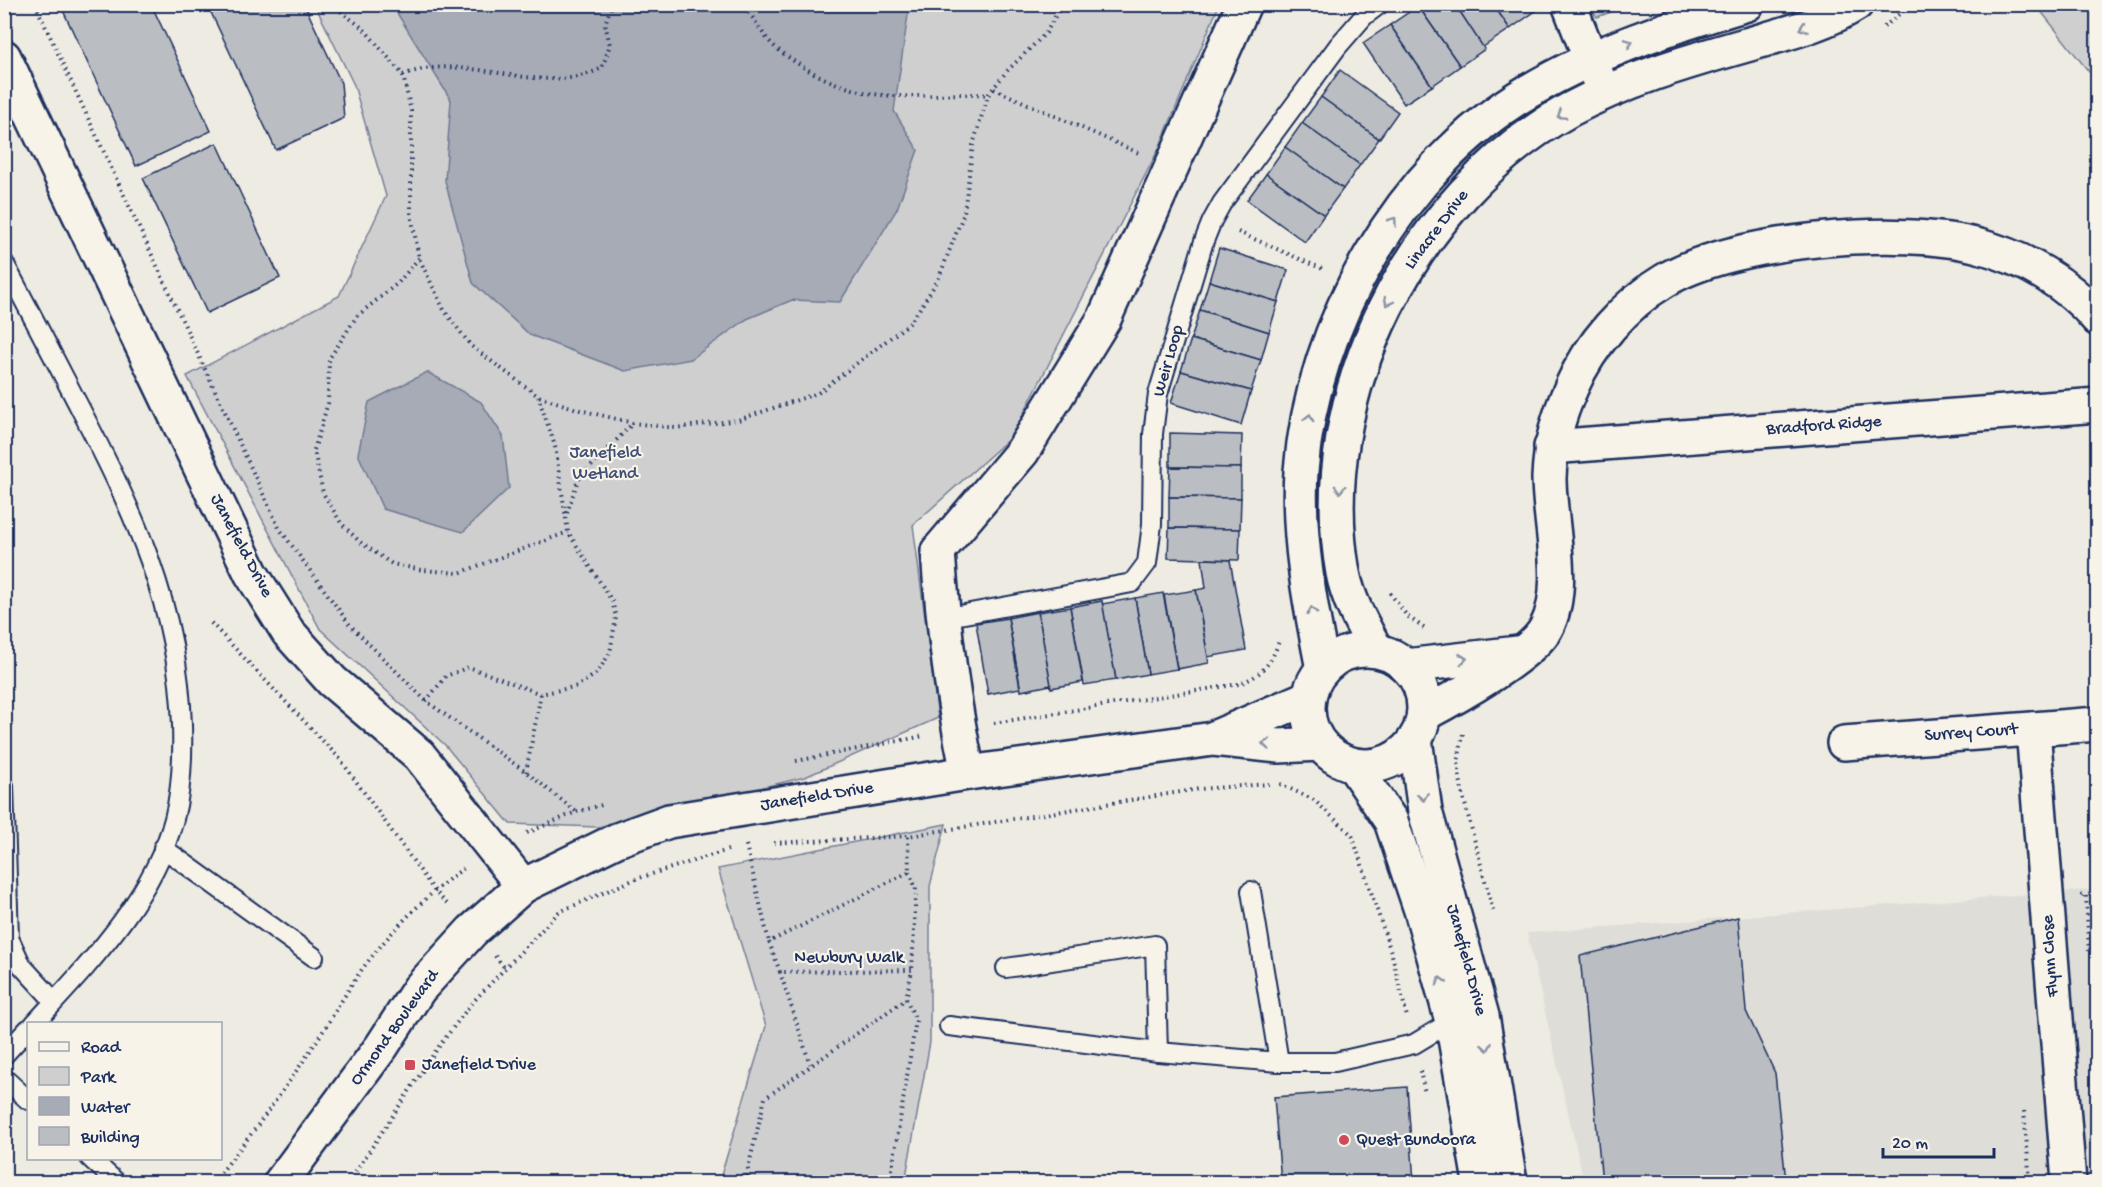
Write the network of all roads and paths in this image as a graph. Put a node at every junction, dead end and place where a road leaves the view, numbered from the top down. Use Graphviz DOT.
graph roads {
  1 [pos="35,4"];
  2 [pos="331,4"];
  3 [pos="612,4"];
  4 [pos="740,4"];
  5 [pos="1062,4"];
  6 [pos="1244,4"];
  7 [pos="1380,4"];
  8 [pos="1569,4"];
  9 [pos="1747,4"];
  10 [pos="1856,4"];
  11 [pos="1911,4"];
  12 [pos="1878,31"];
  13 [pos="4,57"];
  14 [pos="1590,58"];
  15 [pos="403,75"];
  16 [pos="994,89"];
  17 [pos="1604,93"];
  18 [pos="988,95"];
  19 [pos="1171,168"];
  20 [pos="419,258"];
  21 [pos="4,263"];
  22 [pos="2097,319"];
  23 [pos="538,396"];
  24 [pos="2097,405"];
  25 [pos="633,423"];
  26 [pos="1551,447"];
  27 [pos="566,513"];
  28 [pos="568,532"];
  29 [pos="943,618"];
  30 [pos="211,622"];
  31 [pos="1376,650"];
  32 [pos="1520,653"];
  33 [pos="1406,666"];
  34 [pos="1316,683"];
  35 [pos="541,694"];
  36 [pos="426,701"];
  37 [pos="2097,724"];
  38 [pos="1420,727"];
  39 [pos="2033,729"];
  40 [pos="1213,739"];
  41 [pos="1844,743"];
  42 [pos="1320,744"];
  43 [pos="1353,765"];
  44 [pos="526,772"];
  45 [pos="968,772"];
  46 [pos="4,786"];
  47 [pos="576,812"];
  48 [pos="908,836"];
  49 [pos="769,843"];
  50 [pos="758,844"];
  51 [pos="746,845"];
  52 [pos="163,848"];
  53 [pos="909,872"];
  54 [pos="523,886"];
  55 [pos="1251,891"];
  56 [pos="472,931"];
  57 [pos="769,942"];
  58 [pos="314,957"];
  59 [pos="505,968"];
  60 [pos="1006,968"];
  61 [pos="912,970"];
  62 [pos="780,972"];
  63 [pos="906,999"];
  64 [pos="54,1001"];
  65 [pos="1452,1021"];
  66 [pos="35,1022"];
  67 [pos="949,1026"];
  68 [pos="27,1030"];
  69 [pos="1414,1044"];
  70 [pos="1158,1052"];
  71 [pos="4,1055"];
  72 [pos="1279,1062"];
  73 [pos="810,1064"];
  74 [pos="4,1078"];
  75 [pos="1426,1097"];
  76 [pos="27,1099"];
  77 [pos="92,1160"];
  78 [pos="746,1177"];
  79 [pos="116,1182"];
  80 [pos="281,1182"];
  81 [pos="349,1182"];
  82 [pos="746,1182"];
  83 [pos="768,1182"];
  84 [pos="890,1182"];
  85 [pos="1480,1182"];
  86 [pos="1510,1182"];
  87 [pos="2069,1182"];
  1 -- 36 [label="path"];
  2 -- 15 [label="path"];
  3 -- 15 [label="path"];
  4 -- 18 [label="path"];
  5 -- 16 [label="path"];
  6 -- 19 [label="street"];
  7 -- 29 [label="lane, Weir Loop"];
  8 -- 14 [label="street"];
  14 -- 9 [label="street, Linacre Drive, one-way"];
  10 -- 17 [label="street, Linacre Drive, one-way"];
  11 -- 12 [label="path"];
  13 -- 54 [label="street, Janefield Drive"];
  14 -- 17 [label="street"];
  34 -- 14 [label="street, Linacre Drive, one-way"];
  15 -- 20 [label="path"];
  16 -- 18 [label="path"];
  16 -- 19 [label="path"];
  17 -- 31 [label="street, Linacre Drive, one-way"];
  18 -- 25 [label="path"];
  19 -- 29 [label="street"];
  20 -- 23 [label="path"];
  20 -- 28 [label="path"];
  21 -- 52 [label="lane"];
  22 -- 26 [label="street"];
  23 -- 25 [label="path"];
  23 -- 27 [label="path"];
  24 -- 26 [label="street, Bradford Ridge"];
  25 -- 27 [label="path"];
  26 -- 32 [label="street"];
  27 -- 28 [label="path"];
  28 -- 35 [label="path"];
  29 -- 45 [label="street"];
  30 -- 56 [label="path"];
  31 -- 33 [label="street"];
  31 -- 34 [label="street"];
  33 -- 32 [label="street, one-way"];
  32 -- 38 [label="street"];
  33 -- 38 [label="street"];
  34 -- 40 [label="street, Janefield Drive"];
  34 -- 42 [label="street"];
  35 -- 36 [label="path"];
  35 -- 44 [label="path"];
  36 -- 44 [label="path"];
  37 -- 39 [label="street, Surrey Court"];
  38 -- 43 [label="street"];
  38 -- 86 [label="street, Janefield Drive, one-way"];
  39 -- 41 [label="street, Surrey Court"];
  39 -- 87 [label="street, Flynn Close"];
  42 -- 40 [label="street, Janefield Drive, one-way"];
  40 -- 45 [label="street, Janefield Drive"];
  42 -- 43 [label="street"];
  65 -- 43 [label="street, Janefield Drive, one-way"];
  44 -- 47 [label="path"];
  45 -- 54 [label="street, Janefield Drive"];
  46 -- 64 [label="lane"];
  48 -- 49 [label="path"];
  48 -- 53 [label="path"];
  48 -- 69 [label="path"];
  50 -- 51 [label="path"];
  51 -- 57 [label="path"];
  51 -- 59 [label="path"];
  52 -- 58 [label="lane"];
  52 -- 64 [label="lane"];
  53 -- 57 [label="path, Newbury Walk"];
  53 -- 61 [label="path"];
  54 -- 56 [label="street, Ormond Boulevard"];
  55 -- 72 [label="lane"];
  56 -- 59 [label="path"];
  56 -- 80 [label="street, Ormond Boulevard"];
  57 -- 62 [label="path, Newbury Walk"];
  59 -- 81 [label="path"];
  60 -- 70 [label="lane"];
  61 -- 62 [label="path, Newbury Walk"];
  61 -- 63 [label="path, Newbury Walk"];
  62 -- 73 [label="path"];
  63 -- 73 [label="path"];
  63 -- 84 [label="path"];
  64 -- 66 [label="lane"];
  65 -- 69 [label="lane"];
  65 -- 85 [label="street, Janefield Drive"];
  67 -- 70 [label="lane"];
  68 -- 71 [label="lane"];
  69 -- 72 [label="lane"];
  69 -- 75 [label="path"];
  70 -- 72 [label="lane"];
  73 -- 78 [label="path"];
  74 -- 76 [label="lane"];
  77 -- 79 [label="lane"];
  78 -- 82 [label="path"];
  78 -- 83 [label="path"];
}
